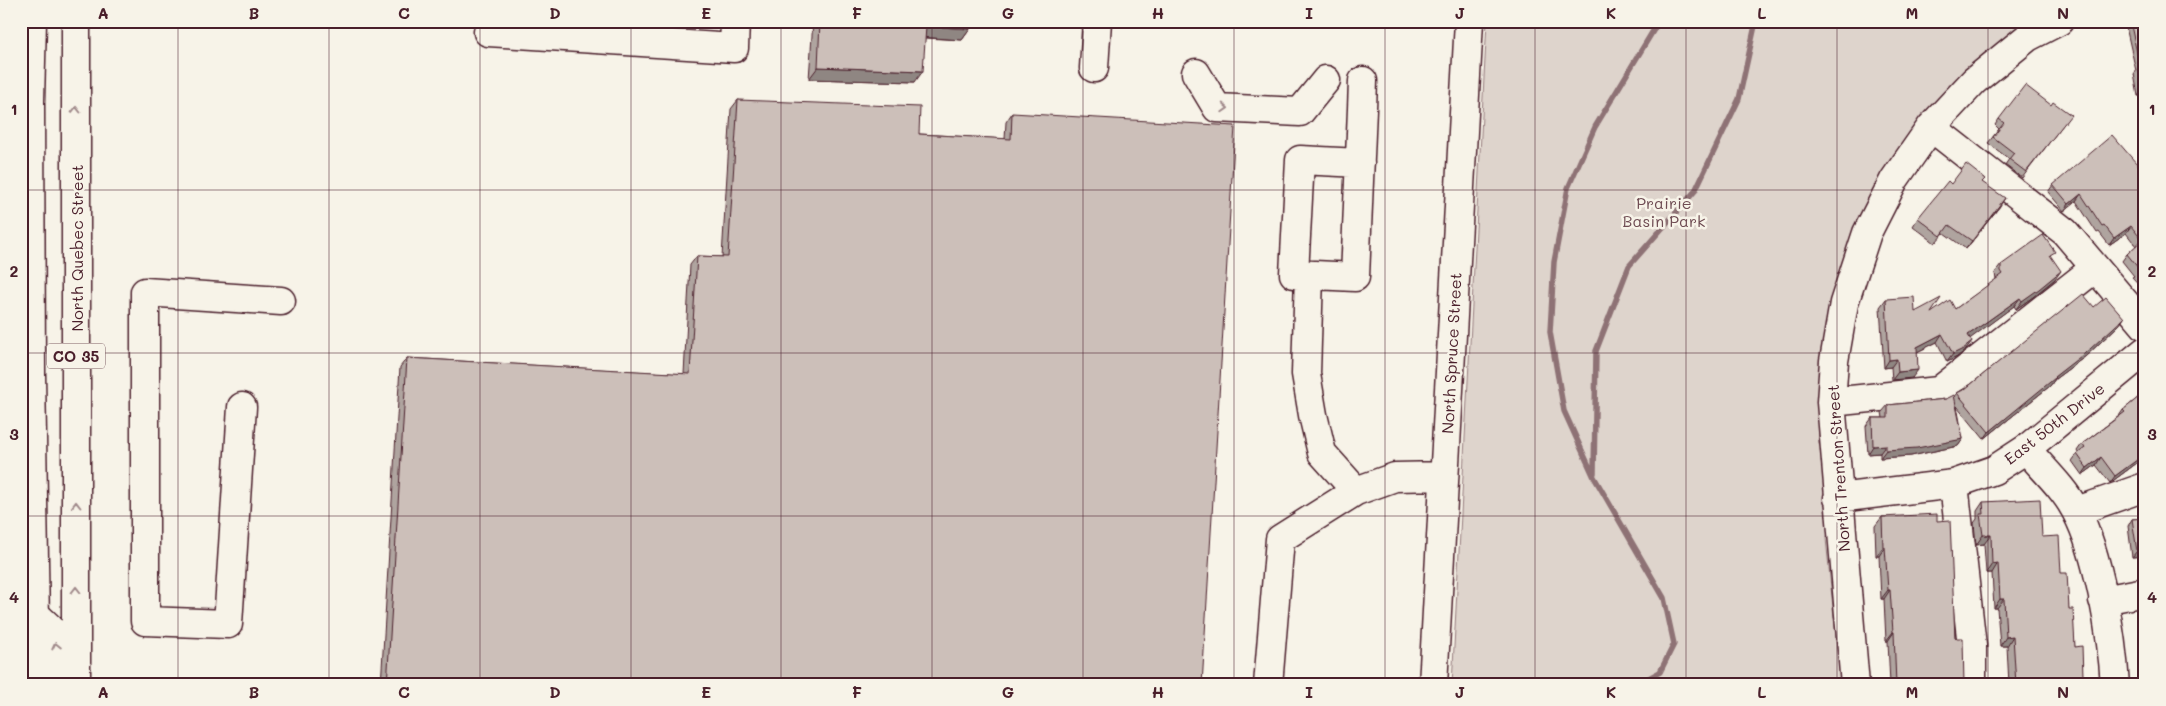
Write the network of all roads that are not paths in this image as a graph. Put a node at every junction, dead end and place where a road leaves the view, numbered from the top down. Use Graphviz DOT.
graph roads {
  1 [pos="32,21"];
  2 [pos="76,21"];
  3 [pos="735,21"];
  4 [pos="1097,21"];
  5 [pos="1469,21"];
  6 [pos="2059,21"];
  7 [pos="488,32"];
  8 [pos="1094,68"];
  9 [pos="1196,73"];
  10 [pos="1326,80"];
  11 [pos="1363,81"];
  12 [pos="1931,127"];
  13 [pos="1360,163"];
  14 [pos="2095,268"];
  15 [pos="1309,275"];
  16 [pos="281,301"];
  17 [pos="2145,326"];
  18 [pos="2145,351"];
  19 [pos="26,383"];
  20 [pos="1831,402"];
  21 [pos="242,406"];
  22 [pos="2026,449"];
  23 [pos="1444,476"];
  24 [pos="1954,484"];
  25 [pos="2145,487"];
  26 [pos="1356,491"];
  27 [pos="1838,498"];
  28 [pos="2077,511"];
  29 [pos="2145,592"];
  30 [pos="2103,600"];
  31 [pos="28,624"];
  32 [pos="36,685"];
  33 [pos="59,685"];
  34 [pos="76,685"];
  35 [pos="1268,685"];
  36 [pos="1433,685"];
  37 [pos="1855,685"];
  38 [pos="1972,685"];
  39 [pos="2115,685"];
  1 -- 19 [label="street, CO 35"];
  34 -- 2 [label="street, North Quebec Street / CO 35, one-way"];
  3 -- 7 [label="street"];
  4 -- 8 [label="street"];
  5 -- 23 [label="street, North Spruce Street"];
  6 -- 12 [label="street, North Trenton Street"];
  9 -- 10 [label="street, one-way"];
  11 -- 13 [label="street"];
  12 -- 14 [label="street"];
  12 -- 20 [label="street, North Trenton Street"];
  13 -- 15 [label="street"];
  13 -- 15 [label="street"];
  14 -- 17 [label="street"];
  14 -- 20 [label="street"];
  15 -- 26 [label="street"];
  16 -- 21 [label="street"];
  18 -- 22 [label="street, East 50th Drive"];
  19 -- 31 [label="street, CO 35"];
  20 -- 27 [label="street, North Trenton Street"];
  22 -- 24 [label="street, East 50th Drive"];
  22 -- 28 [label="street"];
  23 -- 26 [label="street"];
  23 -- 36 [label="street, North Spruce Street"];
  24 -- 27 [label="street, East 50th Drive"];
  24 -- 38 [label="street"];
  25 -- 28 [label="street"];
  26 -- 35 [label="street"];
  27 -- 37 [label="street, North Trenton Street"];
  28 -- 30 [label="street"];
  29 -- 30 [label="street"];
  30 -- 39 [label="street"];
  31 -- 32 [label="street, CO 35"];
  33 -- 31 [label="street, one-way"];
}
